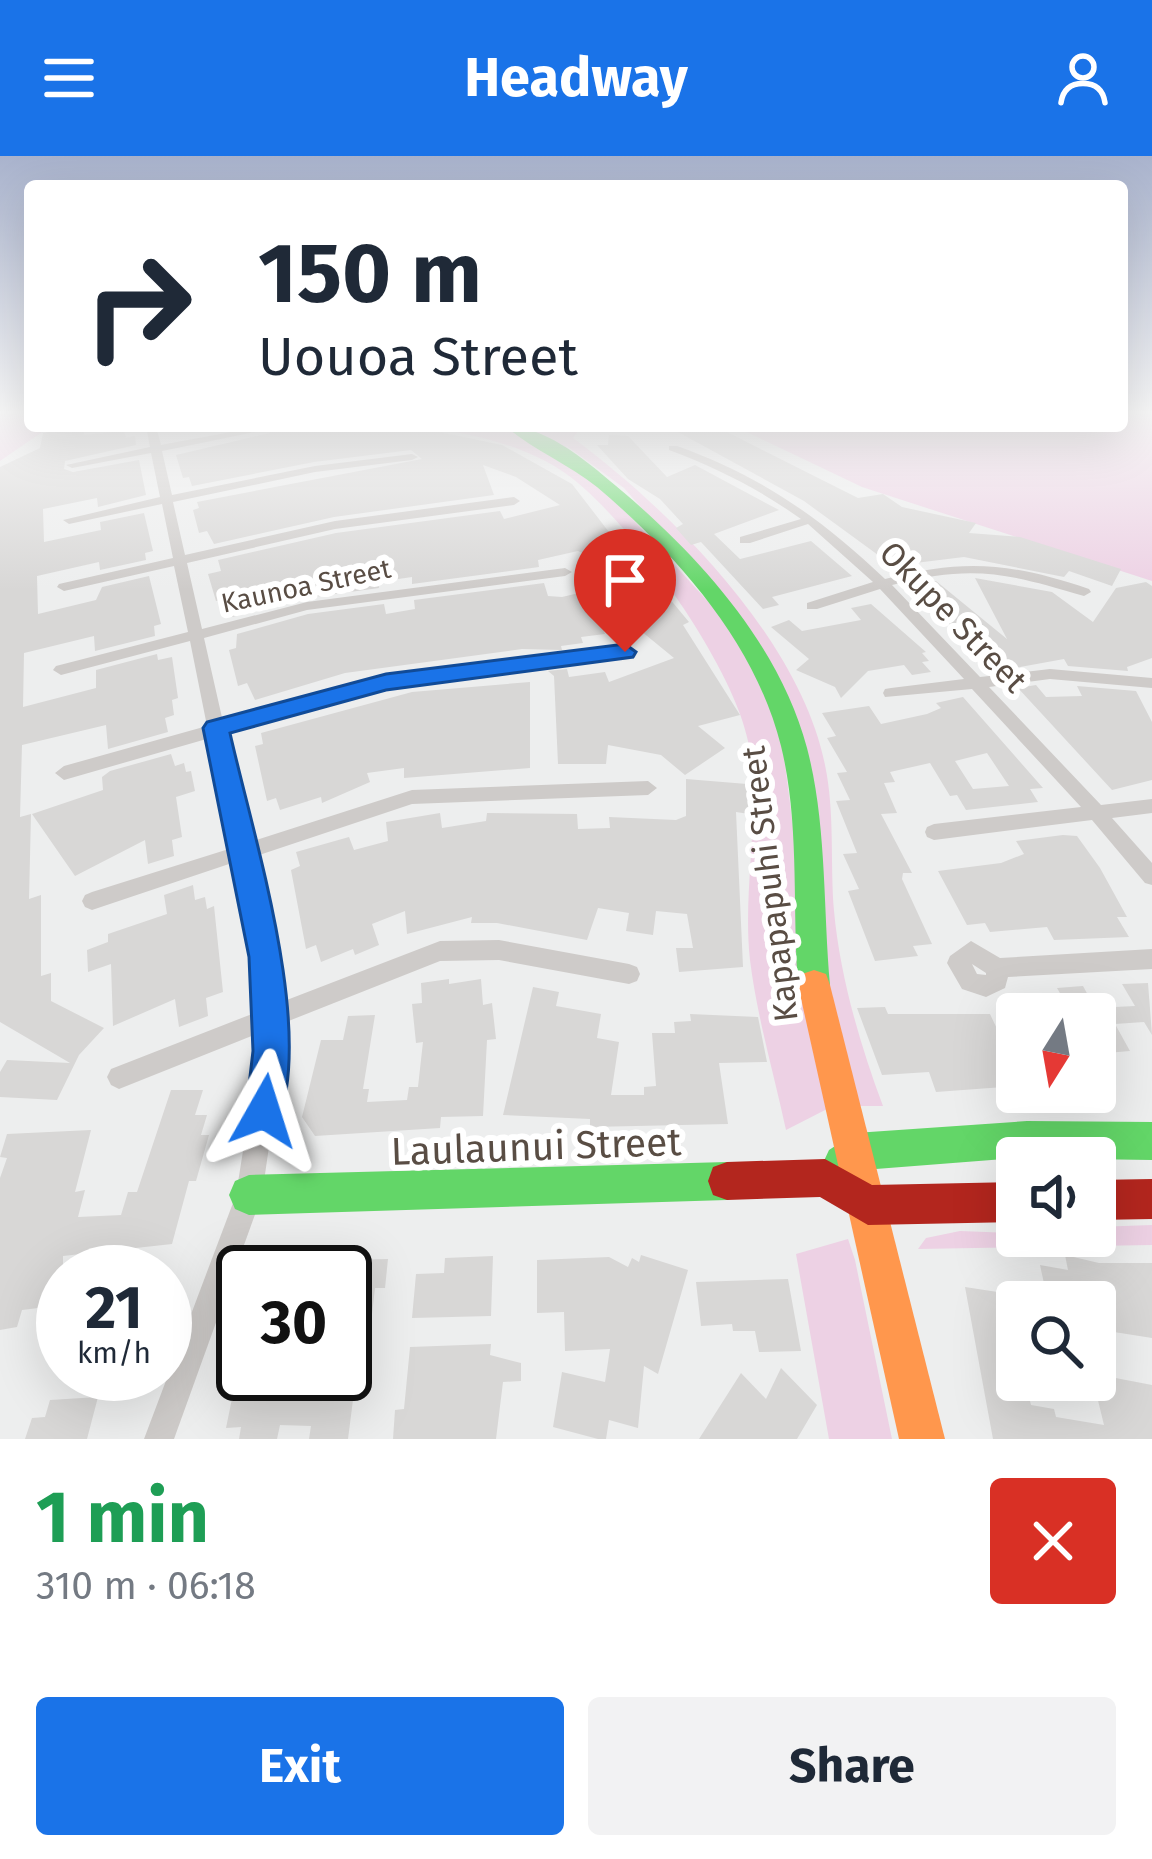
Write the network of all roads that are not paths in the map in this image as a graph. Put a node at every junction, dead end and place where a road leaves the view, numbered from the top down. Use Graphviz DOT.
graph roads {
  1 [pos="161,470"];
  2 [pos="337,470"];
  3 [pos="590,470"];
  4 [pos="731,470"];
  5 [pos="167,499"];
  6 [pos="514,501"];
  7 [pos="69,520"];
  8 [pos="809,520"];
  9 [pos="745,540"];
  10 [pos="180,560"];
  11 [pos="565,572"];
  12 [pos="881,583"];
  13 [pos="64,587"];
  14 [pos="1084,592"];
  15 [pos="812,606"];
  16 [pos="196,634"];
  17 [pos="625,652"];
  18 [pos="61,670"];
  19 [pos="975,681"];
  20 [pos="1152,683"];
  21 [pos="891,693"];
  22 [pos="216,728"];
  23 [pos="64,773"];
  24 [pos="648,788"];
  25 [pos="1152,806"];
  26 [pos="1098,813"];
  27 [pos="934,832"];
  28 [pos="242,850"];
  29 [pos="1152,877"];
  30 [pos="92,901"];
  31 [pos="1152,959"];
  32 [pos="998,968"];
  33 [pos="629,974"];
  34 [pos="270,1016"];
  35 [pos="119,1076"];
  36 [pos="1152,1141"];
  37 [pos="854,1152"];
  38 [pos="825,1178"];
  39 [pos="249,1195"];
  40 [pos="1152,1198"];
  41 [pos="1116,1199"];
  42 [pos="996,1202"];
  43 [pos="868,1205"];
  44 [pos="159,1439"];
  45 [pos="922,1439"];
  1 -- 5 [label="street"];
  2 -- 5 [label="street"];
  3 -- 37 [label="street, Kapapapuhi Street"];
  4 -- 8 [label="street, Okupe Street"];
  5 -- 7 [label="street"];
  5 -- 10 [label="street"];
  6 -- 10 [label="street"];
  8 -- 9 [label="street"];
  8 -- 12 [label="street, Okupe Street"];
  10 -- 13 [label="street"];
  10 -- 16 [label="street"];
  11 -- 16 [label="street, Kaunoa Street"];
  12 -- 14 [label="street"];
  12 -- 15 [label="street"];
  12 -- 19 [label="street, Okupe Street"];
  16 -- 18 [label="street, Kaunoa Street"];
  16 -- 22 [label="street"];
  17 -- 22 [label="street"];
  19 -- 20 [label="street"];
  19 -- 21 [label="street"];
  19 -- 26 [label="street, Okupe Street"];
  22 -- 23 [label="street"];
  22 -- 28 [label="street"];
  24 -- 28 [label="street"];
  25 -- 26 [label="street"];
  26 -- 27 [label="street"];
  26 -- 29 [label="street, Okupe Street"];
  28 -- 30 [label="street"];
  28 -- 34 [label="street"];
  31 -- 32 [label="street"];
  33 -- 34 [label="street"];
  34 -- 35 [label="street"];
  34 -- 39 [label="street"];
  36 -- 37 [label="street"];
  37 -- 38 [label="street"];
  37 -- 43 [label="street, Kapapapuhi Street"];
  38 -- 39 [label="street, Laulaunui Street"];
  38 -- 43 [label="street"];
  39 -- 44 [label="street"];
  40 -- 41 [label="street"];
  42 -- 43 [label="street"];
  43 -- 45 [label="street, Kapapapuhi Street"];
}
